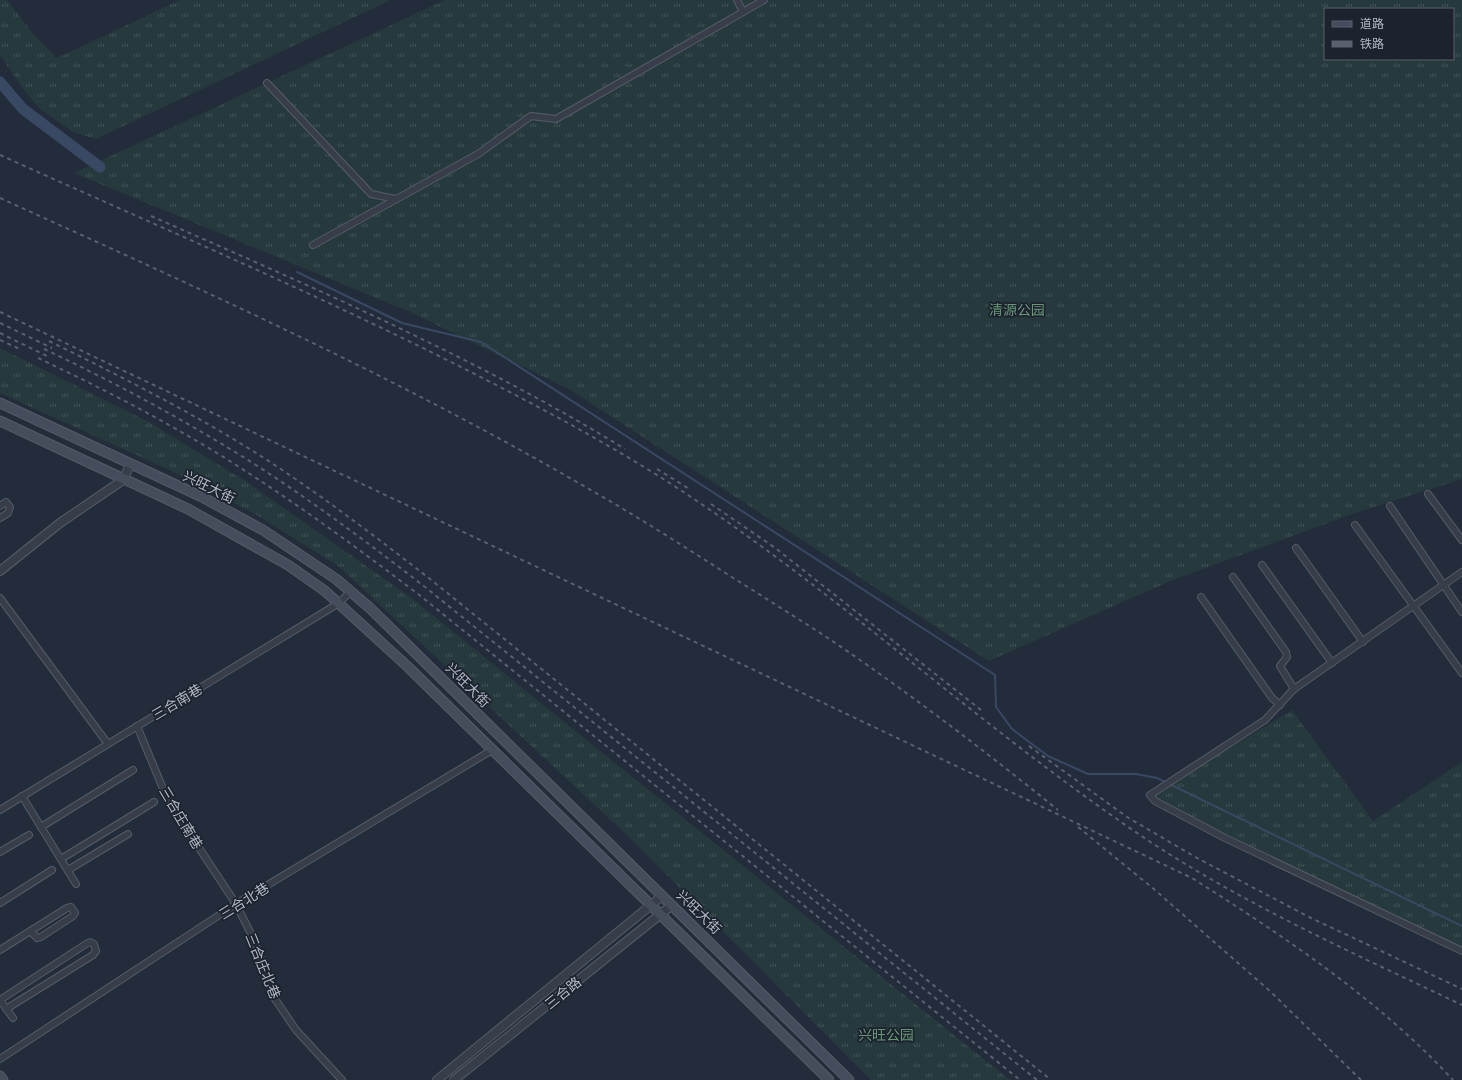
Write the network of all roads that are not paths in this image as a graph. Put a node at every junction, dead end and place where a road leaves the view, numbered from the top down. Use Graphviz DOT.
graph roads {
  1 [pos="737,0"];
  2 [pos="764,0"];
  3 [pos="743,12"];
  4 [pos="267,83"];
  5 [pos="396,199"];
  6 [pos="313,245"];
  7 [pos="0,403"];
  8 [pos="0,421"];
  9 [pos="130,465"];
  10 [pos="122,480"];
  11 [pos="1428,494"];
  12 [pos="0,506"];
  13 [pos="1390,506"];
  14 [pos="0,518"];
  15 [pos="1355,525"];
  16 [pos="1462,540"];
  17 [pos="1296,548"];
  18 [pos="1262,565"];
  19 [pos="0,571"];
  20 [pos="1462,572"];
  21 [pos="1233,577"];
  22 [pos="1444,584"];
  23 [pos="351,591"];
  24 [pos="1201,597"];
  25 [pos="0,598"];
  26 [pos="339,603"];
  27 [pos="1413,607"];
  28 [pos="1462,612"];
  29 [pos="1363,642"];
  30 [pos="1332,663"];
  31 [pos="1462,673"];
  32 [pos="1294,689"];
  33 [pos="1280,705"];
  34 [pos="137,726"];
  35 [pos="108,744"];
  36 [pos="492,750"];
  37 [pos="133,770"];
  38 [pos="22,796"];
  39 [pos="154,802"];
  40 [pos="0,810"];
  41 [pos="41,827"];
  42 [pos="128,834"];
  43 [pos="29,835"];
  44 [pos="0,852"];
  45 [pos="61,859"];
  46 [pos="52,870"];
  47 [pos="68,870"];
  48 [pos="76,884"];
  49 [pos="662,896"];
  50 [pos="0,903"];
  51 [pos="236,904"];
  52 [pos="672,905"];
  53 [pos="651,906"];
  54 [pos="660,915"];
  55 [pos="30,931"];
  56 [pos="0,950"];
  57 [pos="1462,951"];
  58 [pos="0,1000"];
  59 [pos="6,1009"];
  60 [pos="13,1018"];
  61 [pos="0,1059"];
  62 [pos="0,1076"];
  63 [pos="3,1080"];
  64 [pos="342,1080"];
  65 [pos="437,1080"];
  66 [pos="454,1080"];
  67 [pos="829,1080"];
  68 [pos="849,1080"];
  1 -- 3 [label="street"];
  2 -- 3 [label="street"];
  3 -- 5 [label="street"];
  4 -- 5 [label="street"];
  5 -- 6 [label="street"];
  7 -- 9 [label="main road, 兴旺大街"];
  8 -- 10 [label="main road, 兴旺大街"];
  9 -- 10 [label="street"];
  9 -- 23 [label="main road, 兴旺大街"];
  10 -- 19 [label="street"];
  10 -- 26 [label="main road, 兴旺大街"];
  11 -- 16 [label="street"];
  12 -- 14 [label="street"];
  13 -- 22 [label="street"];
  15 -- 27 [label="street"];
  17 -- 29 [label="street"];
  18 -- 30 [label="street"];
  20 -- 22 [label="street"];
  21 -- 32 [label="street"];
  22 -- 27 [label="street"];
  22 -- 28 [label="street"];
  23 -- 26 [label="street, 三合南巷"];
  23 -- 49 [label="main road, 兴旺大街"];
  24 -- 33 [label="street"];
  25 -- 35 [label="street"];
  26 -- 34 [label="street, 三合南巷"];
  26 -- 36 [label="main road, 兴旺大街"];
  27 -- 29 [label="street"];
  27 -- 31 [label="street"];
  29 -- 30 [label="street"];
  30 -- 32 [label="street"];
  32 -- 33 [label="street"];
  33 -- 57 [label="street"];
  34 -- 35 [label="street, 三合南巷"];
  34 -- 51 [label="street, 三合庄南巷"];
  35 -- 38 [label="street, 三合南巷"];
  36 -- 51 [label="street, 三合北巷"];
  36 -- 53 [label="main road, 兴旺大街"];
  37 -- 41 [label="street"];
  38 -- 40 [label="street, 三合南巷"];
  38 -- 41 [label="street"];
  39 -- 45 [label="street"];
  41 -- 45 [label="street"];
  42 -- 47 [label="street"];
  43 -- 44 [label="street"];
  45 -- 47 [label="street"];
  46 -- 50 [label="street"];
  47 -- 48 [label="street"];
  49 -- 52 [label="main road, 兴旺大街"];
  49 -- 53 [label="street, 三合路"];
  51 -- 61 [label="street, 三合北巷"];
  51 -- 64 [label="street, 三合庄北巷"];
  52 -- 54 [label="street, 三合路"];
  52 -- 68 [label="main road, 兴旺大街"];
  53 -- 54 [label="main road, 兴旺大街"];
  53 -- 65 [label="street, 三合路"];
  54 -- 66 [label="street, 三合路"];
  54 -- 67 [label="main road, 兴旺大街"];
  55 -- 55 [label="street"];
  55 -- 56 [label="street"];
  58 -- 59 [label="street"];
  58 -- 59 [label="street"];
  59 -- 60 [label="street"];
  62 -- 63 [label="main road"];
}
